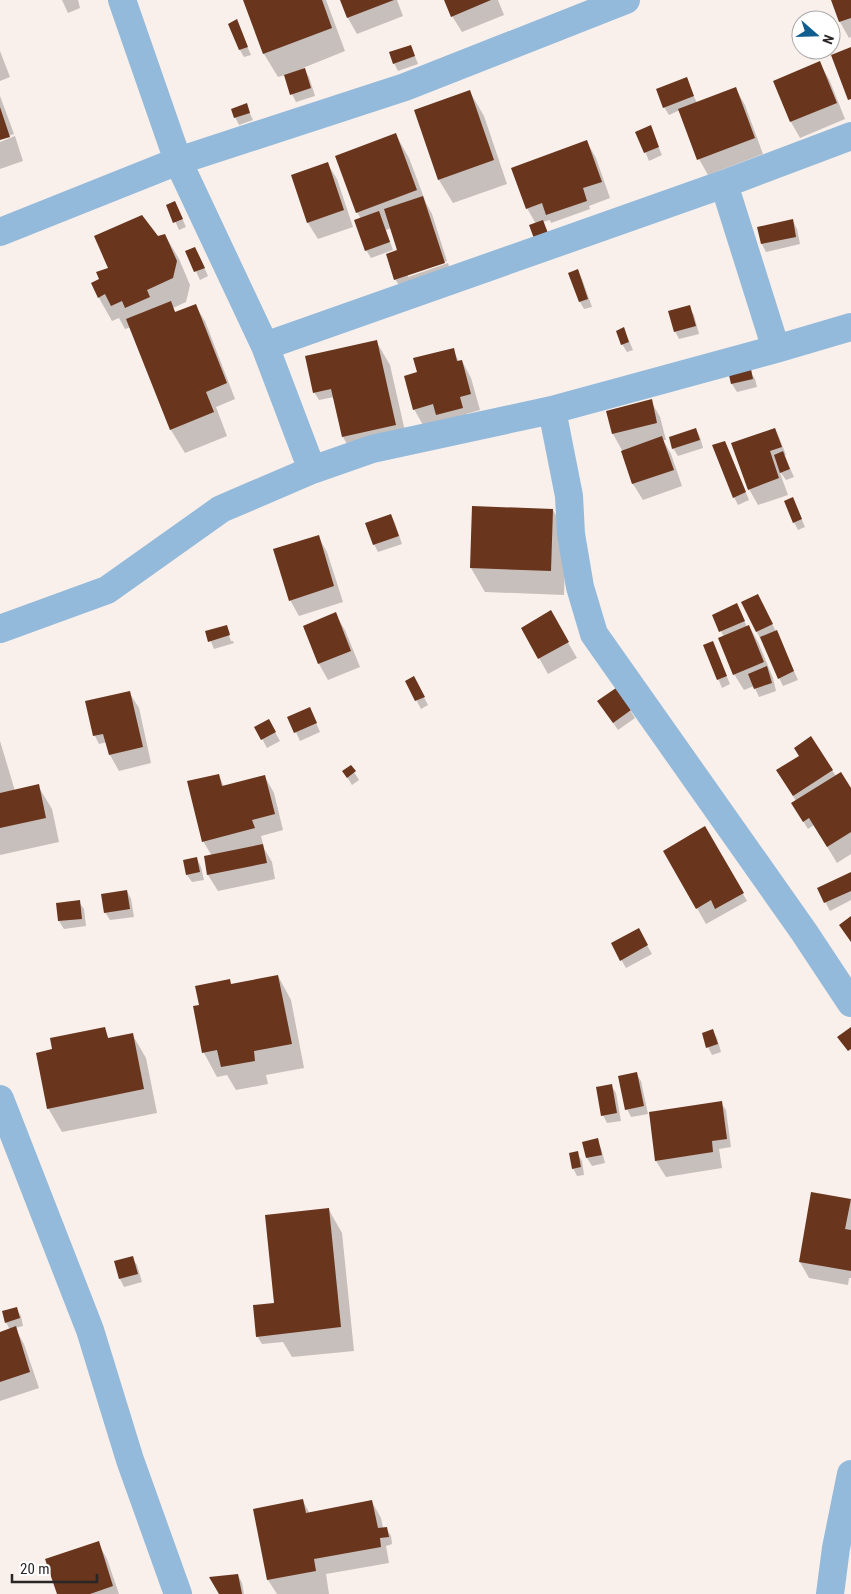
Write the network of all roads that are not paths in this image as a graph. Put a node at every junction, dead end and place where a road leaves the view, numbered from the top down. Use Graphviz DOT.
graph roads {
  1 [pos="122,0"];
  2 [pos="626,0"];
  3 [pos="851,136"];
  4 [pos="178,161"];
  5 [pos="724,184"];
  6 [pos="0,232"];
  7 [pos="851,327"];
  8 [pos="265,346"];
  9 [pos="776,349"];
  10 [pos="552,410"];
  11 [pos="312,470"];
  12 [pos="0,629"];
  13 [pos="851,1003"];
  14 [pos="0,1099"];
  15 [pos="851,1474"];
  16 [pos="178,1594"];
  17 [pos="830,1594"];
  1 -- 4 [label="street"];
  2 -- 4 [label="street"];
  3 -- 5 [label="street"];
  4 -- 6 [label="street"];
  4 -- 8 [label="street"];
  5 -- 8 [label="street"];
  5 -- 9 [label="street"];
  7 -- 9 [label="street"];
  8 -- 11 [label="street"];
  9 -- 10 [label="street"];
  10 -- 11 [label="street"];
  10 -- 13 [label="street"];
  11 -- 12 [label="street"];
  14 -- 16 [label="street"];
  15 -- 17 [label="street"];
}
